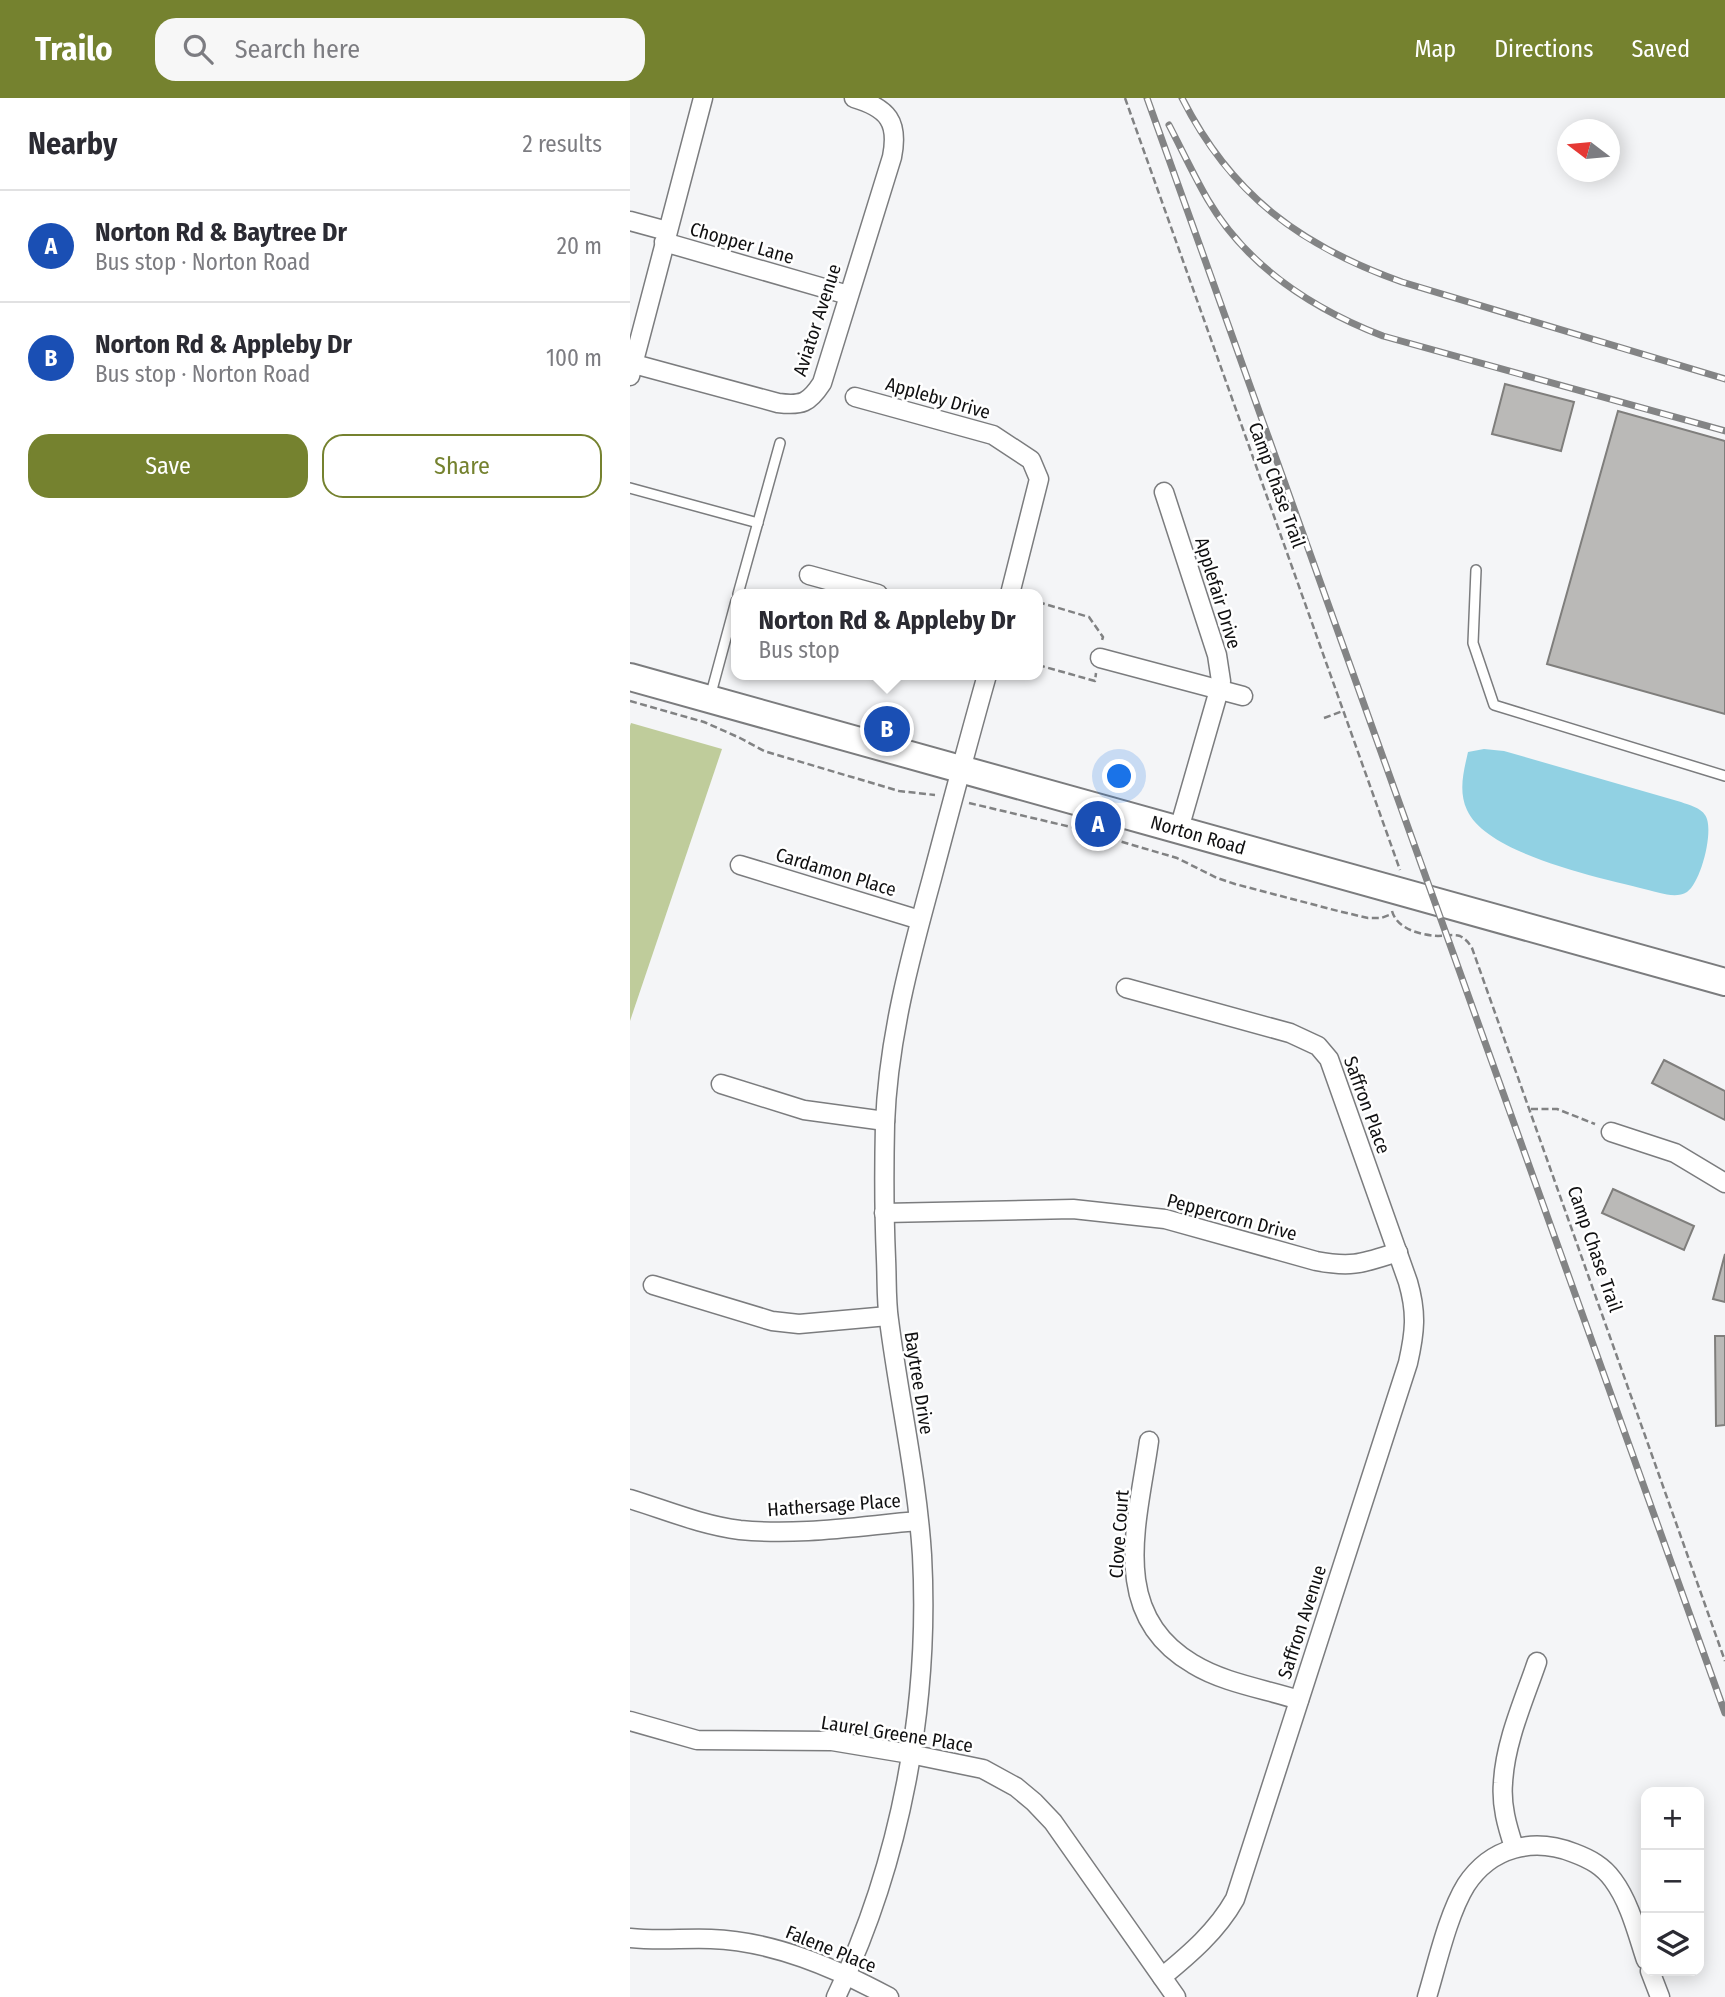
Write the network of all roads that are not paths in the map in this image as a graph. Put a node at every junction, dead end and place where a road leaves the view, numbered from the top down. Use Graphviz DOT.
graph roads {
  1 [pos="703,98"];
  2 [pos="854,98"];
  3 [pos="630,221"];
  4 [pos="666,237"];
  5 [pos="848,295"];
  6 [pos="632,370"];
  7 [pos="855,397"];
  8 [pos="780,443"];
  9 [pos="630,488"];
  10 [pos="1164,492"];
  11 [pos="758,523"];
  12 [pos="1476,570"];
  13 [pos="809,575"];
  14 [pos="739,589"];
  15 [pos="860,589"];
  16 [pos="1011,589"];
  17 [pos="731,623"];
  18 [pos="1100,659"];
  19 [pos="630,677"];
  20 [pos="986,680"];
  21 [pos="1219,690"];
  22 [pos="1243,696"];
  23 [pos="710,699"];
  24 [pos="961,769"];
  25 [pos="1725,776"];
  26 [pos="1179,829"];
  27 [pos="740,865"];
  28 [pos="920,920"];
  29 [pos="1725,982"];
  30 [pos="1126,988"];
  31 [pos="721,1084"];
  32 [pos="886,1121"];
  33 [pos="1611,1132"];
  34 [pos="1725,1183"];
  35 [pos="884,1213"];
  36 [pos="1398,1252"];
  37 [pos="653,1285"];
  38 [pos="888,1316"];
  39 [pos="1149,1441"];
  40 [pos="630,1499"];
  41 [pos="918,1521"];
  42 [pos="1536,1662"];
  43 [pos="1299,1700"];
  44 [pos="630,1721"];
  45 [pos="910,1754"];
  46 [pos="1514,1847"];
  47 [pos="630,1938"];
  48 [pos="1641,1946"];
  49 [pos="846,1976"];
  50 [pos="1652,1976"];
  51 [pos="1161,1977"];
  52 [pos="836,1997"];
  53 [pos="889,1997"];
  54 [pos="1176,1997"];
  55 [pos="1427,1997"];
  56 [pos="1660,1997"];
  1 -- 4 [label="street"];
  2 -- 5 [label="street, Aviator Avenue"];
  3 -- 4 [label="street, Chopper Lane"];
  4 -- 5 [label="street, Chopper Lane"];
  4 -- 6 [label="street"];
  5 -- 6 [label="street, Aviator Avenue"];
  7 -- 16 [label="street, Appleby Drive"];
  8 -- 11 [label="lane"];
  9 -- 11 [label="lane"];
  10 -- 21 [label="street, Applefair Drive"];
  11 -- 14 [label="lane"];
  12 -- 25 [label="lane"];
  13 -- 15 [label="street"];
  17 -- 23 [label="lane"];
  18 -- 21 [label="street"];
  19 -- 23 [label="main road, Norton Road"];
  20 -- 24 [label="street"];
  21 -- 22 [label="street"];
  21 -- 26 [label="street, Applefair Drive"];
  23 -- 24 [label="main road, Norton Road"];
  24 -- 26 [label="main road, Norton Road"];
  24 -- 28 [label="street, Baytree Drive"];
  26 -- 29 [label="main road, Norton Road"];
  27 -- 28 [label="street, Cardamon Place"];
  28 -- 32 [label="street, Baytree Drive"];
  30 -- 36 [label="street, Saffron Place"];
  31 -- 32 [label="street"];
  32 -- 35 [label="street, Baytree Drive"];
  33 -- 34 [label="street"];
  35 -- 36 [label="street, Peppercorn Drive"];
  35 -- 38 [label="street, Baytree Drive"];
  36 -- 43 [label="street, Saffron Avenue"];
  37 -- 38 [label="street"];
  38 -- 41 [label="street, Baytree Drive"];
  39 -- 43 [label="street, Clove Court"];
  40 -- 41 [label="street, Hathersage Place"];
  41 -- 45 [label="street, Baytree Drive"];
  42 -- 46 [label="street"];
  43 -- 51 [label="street, Saffron Avenue"];
  44 -- 45 [label="street, Laurel Greene Place"];
  45 -- 49 [label="street, Baytree Drive"];
  45 -- 51 [label="street, Laurel Greene Place"];
  46 -- 48 [label="street"];
  46 -- 55 [label="street"];
  47 -- 49 [label="street, Falene Place"];
  49 -- 52 [label="street, Baytree Drive"];
  49 -- 53 [label="street, Falene Place"];
  50 -- 56 [label="street"];
  51 -- 54 [label="street, Laurel Greene Place"];
}
